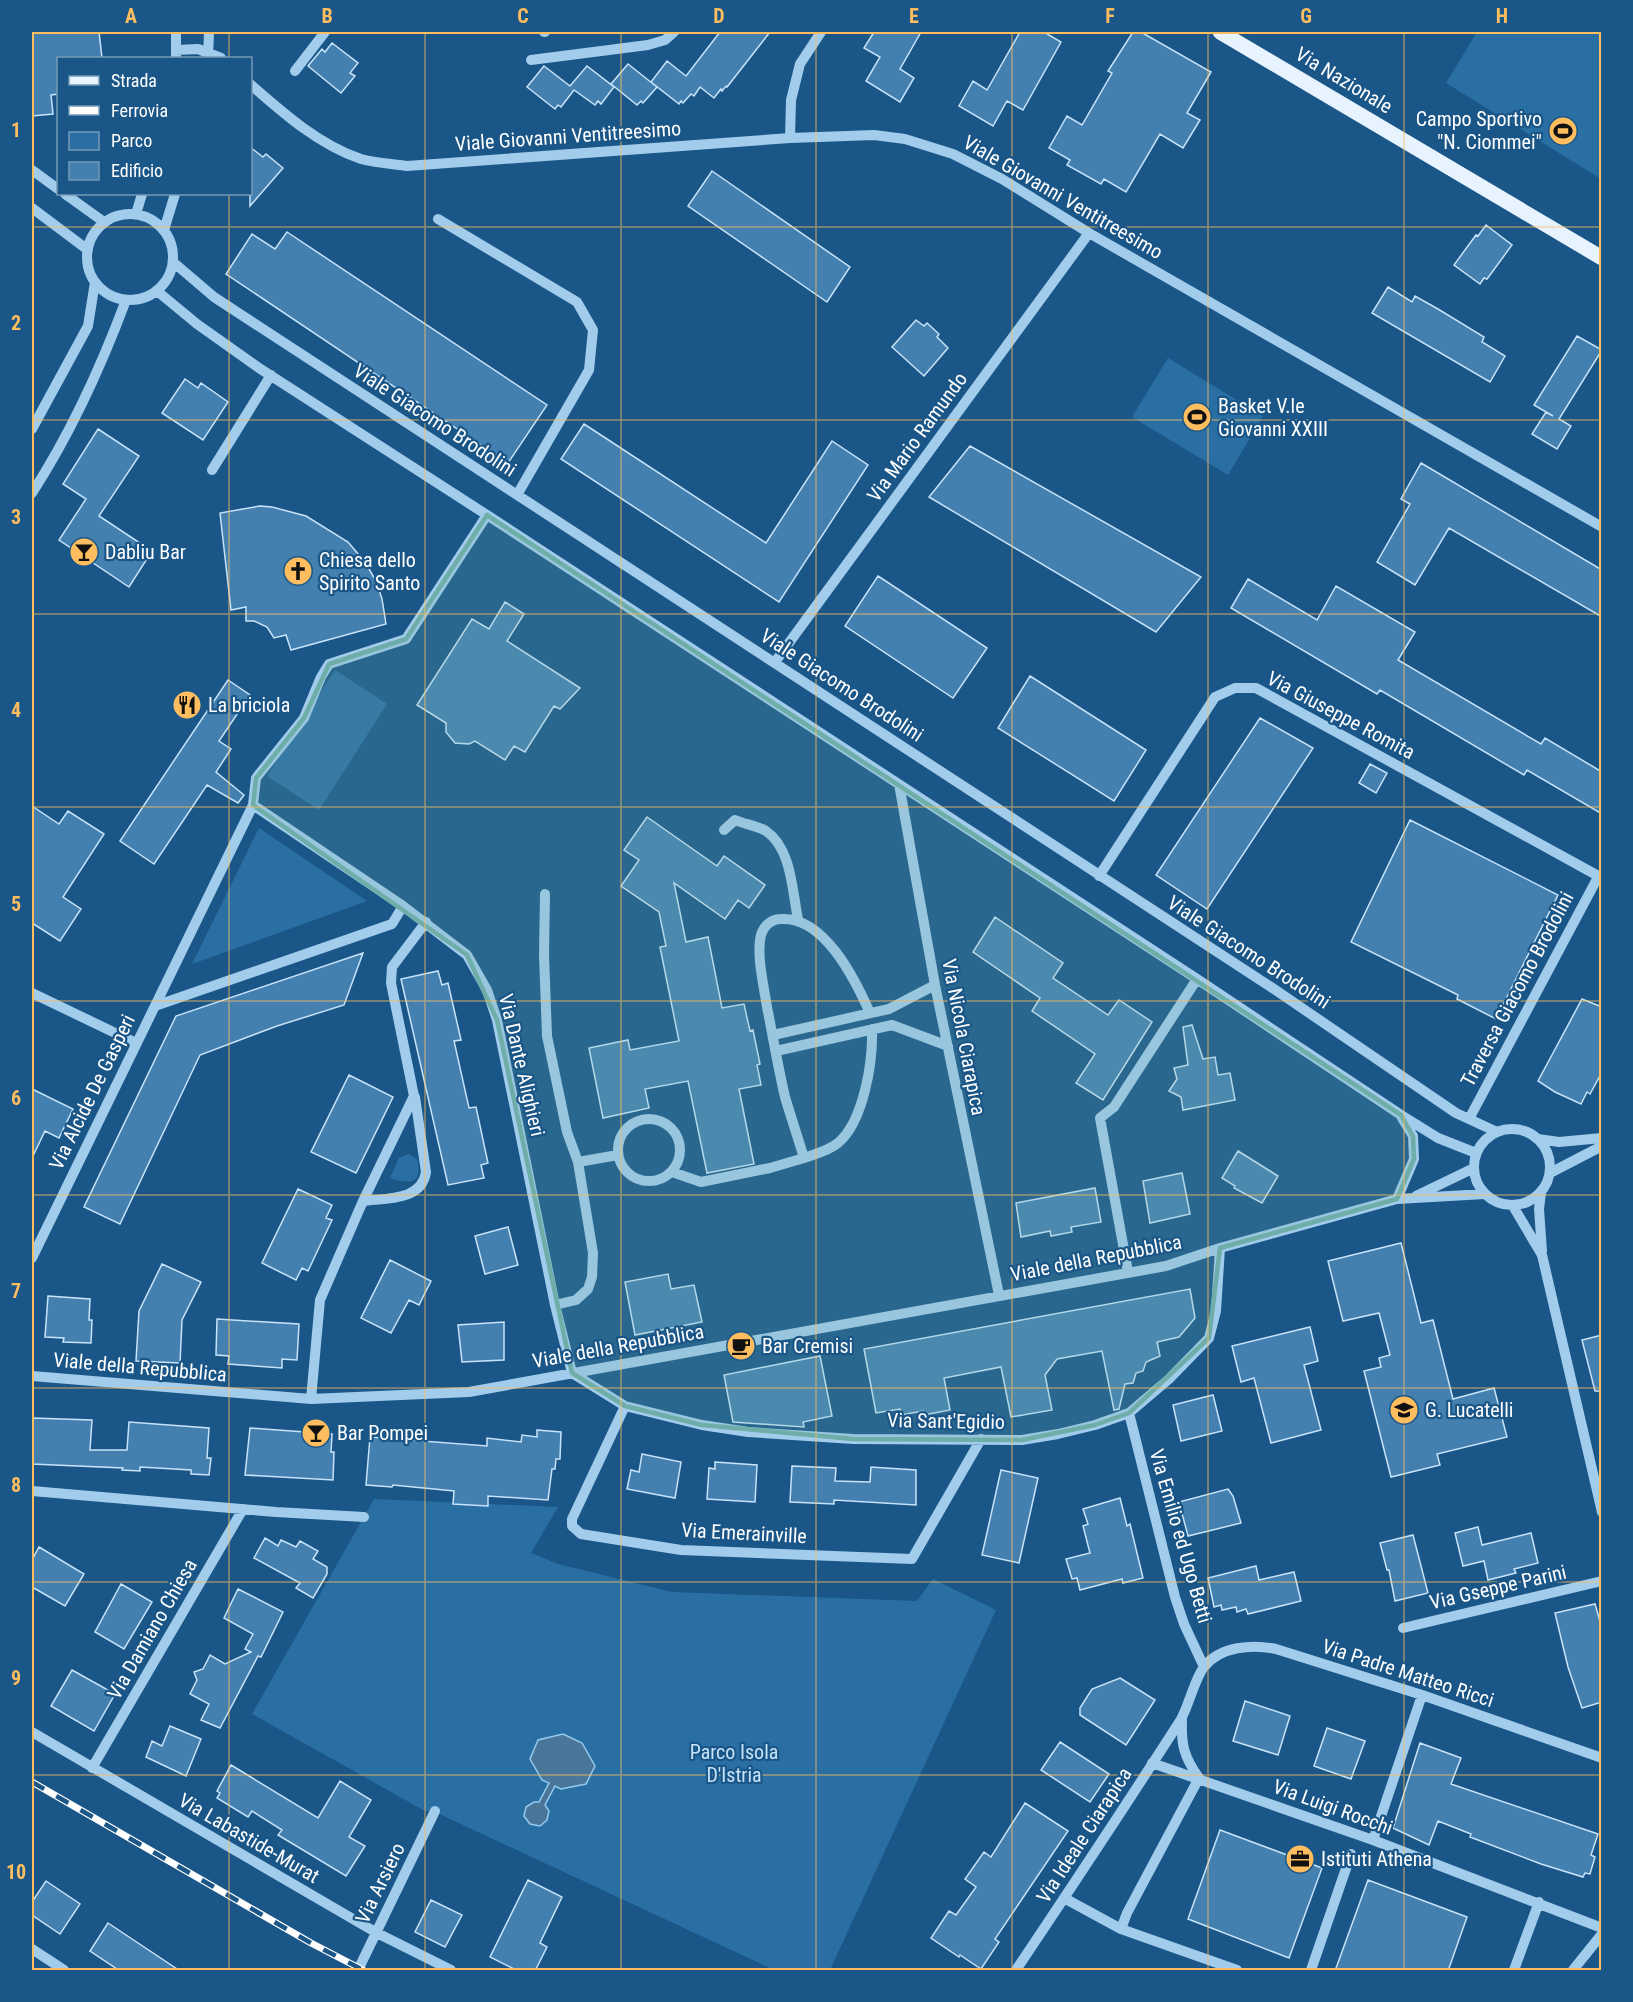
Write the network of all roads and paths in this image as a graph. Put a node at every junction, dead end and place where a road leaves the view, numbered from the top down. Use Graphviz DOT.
graph roads {
  1 [pos="176,32"];
  2 [pos="209,32"];
  3 [pos="325,32"];
  4 [pos="674,32"];
  5 [pos="821,32"];
  6 [pos="1220,32"];
  7 [pos="176,54"];
  8 [pos="208,56"];
  9 [pos="531,60"];
  10 [pos="295,71"];
  11 [pos="252,86"];
  12 [pos="790,138"];
  13 [pos="32,170"];
  14 [pos="57,188"];
  15 [pos="65,195"];
  16 [pos="142,195"];
  17 [pos="175,195"];
  18 [pos="32,208"];
  19 [pos="136,214"];
  20 [pos="438,219"];
  21 [pos="105,222"];
  22 [pos="164,230"];
  23 [pos="1089,233"];
  24 [pos="88,250"];
  25 [pos="1602,258"];
  26 [pos="173,262"];
  27 [pos="95,282"];
  28 [pos="157,291"];
  29 [pos="126,300"];
  30 [pos="271,375"];
  31 [pos="32,429"];
  32 [pos="212,470"];
  33 [pos="32,493"];
  34 [pos="517,495"];
  35 [pos="488,514"];
  36 [pos="1602,527"];
  37 [pos="775,662"];
  38 [pos="899,784"];
  39 [pos="253,805"];
  40 [pos="724,830"];
  41 [pos="1099,876"];
  42 [pos="1600,878"];
  43 [pos="545,894"];
  44 [pos="403,906"];
  45 [pos="798,919"];
  46 [pos="426,922"];
  47 [pos="1197,978"];
  48 [pos="935,985"];
  49 [pos="32,993"];
  50 [pos="154,1006"];
  51 [pos="870,1013"];
  52 [pos="872,1029"];
  53 [pos="773,1035"];
  54 [pos="136,1043"];
  55 [pos="948,1046"];
  56 [pos="776,1051"];
  57 [pos="414,1096"];
  58 [pos="1401,1115"];
  59 [pos="1469,1119"];
  60 [pos="1497,1132"];
  61 [pos="1602,1138"];
  62 [pos="1538,1139"];
  63 [pos="1602,1146"];
  64 [pos="1476,1153"];
  65 [pos="618,1155"];
  66 [pos="804,1158"];
  67 [pos="578,1162"];
  68 [pos="1474,1167"];
  69 [pos="672,1172"];
  70 [pos="1550,1173"];
  71 [pos="1541,1193"];
  72 [pos="1485,1194"];
  73 [pos="1413,1197"];
  74 [pos="1397,1199"];
  75 [pos="363,1201"];
  76 [pos="1513,1206"];
  77 [pos="1220,1248"];
  78 [pos="1542,1255"];
  79 [pos="32,1258"];
  80 [pos="1128,1272"];
  81 [pos="999,1295"];
  82 [pos="555,1305"];
  83 [pos="572,1373"];
  84 [pos="32,1376"];
  85 [pos="311,1399"];
  86 [pos="625,1406"];
  87 [pos="1129,1413"];
  88 [pos="981,1439"];
  89 [pos="32,1491"];
  90 [pos="243,1509"];
  91 [pos="1602,1512"];
  92 [pos="364,1517"];
  93 [pos="1602,1581"];
  94 [pos="1403,1628"];
  95 [pos="1204,1667"];
  96 [pos="1422,1695"];
  97 [pos="1182,1718"];
  98 [pos="32,1732"];
  99 [pos="1602,1758"];
  100 [pos="1152,1763"];
  101 [pos="92,1767"];
  102 [pos="1199,1778"];
  103 [pos="435,1812"];
  104 [pos="1373,1840"];
  105 [pos="1351,1854"];
  106 [pos="1064,1898"];
  107 [pos="1539,1902"];
  108 [pos="1602,1928"];
  109 [pos="1121,1929"];
  110 [pos="377,1933"];
  111 [pos="1602,1934"];
  112 [pos="32,1948"];
  113 [pos="63,1971"];
  114 [pos="358,1971"];
  115 [pos="450,1971"];
  116 [pos="1016,1971"];
  117 [pos="1237,1971"];
  118 [pos="1311,1971"];
  119 [pos="1514,1971"];
  120 [pos="1573,1971"];
  1 -- 7 [label="street"];
  2 -- 8 [label="street"];
  3 -- 10 [label="street"];
  4 -- 9 [label="street"];
  5 -- 12 [label="street"];
  6 -- 25 [label="main road, Via Nazionale"];
  7 -- 8 [label="street"];
  11 -- 12 [label="street, Viale Giovanni Ventitreesimo"];
  12 -- 23 [label="street, Viale Giovanni Ventitreesimo"];
  13 -- 14 [label="street"];
  15 -- 21 [label="street"];
  16 -- 19 [label="street"];
  17 -- 22 [label="street"];
  18 -- 24 [label="street"];
  19 -- 21 [label="street"];
  19 -- 22 [label="street"];
  20 -- 34 [label="street"];
  21 -- 24 [label="street"];
  22 -- 26 [label="street"];
  23 -- 36 [label="street, Viale Giovanni Ventitreesimo"];
  23 -- 37 [label="street, Via Mario Ramundo"];
  24 -- 27 [label="street"];
  26 -- 28 [label="street"];
  26 -- 34 [label="street, Viale Giacomo Brodolini"];
  27 -- 29 [label="street"];
  27 -- 31 [label="street"];
  28 -- 29 [label="street"];
  28 -- 30 [label="street"];
  29 -- 33 [label="street"];
  30 -- 32 [label="street"];
  30 -- 35 [label="street"];
  34 -- 37 [label="street, Viale Giacomo Brodolini"];
  35 -- 38 [label="street"];
  35 -- 39 [label="street, Via Alcide De Gasperi"];
  37 -- 41 [label="street, Viale Giacomo Brodolini"];
  38 -- 47 [label="street"];
  38 -- 48 [label="street, Via Nicola Ciarapica"];
  39 -- 44 [label="street, Via Dante Alighieri"];
  39 -- 50 [label="street, Via Alcide De Gasperi"];
  40 -- 45 [label="street"];
  41 -- 42 [label="street, Via Giuseppe Romita"];
  41 -- 59 [label="street, Viale Giacomo Brodolini"];
  42 -- 59 [label="street, Traversa Giacomo Brodolini"];
  43 -- 67 [label="street"];
  44 -- 46 [label="street, Via Dante Alighieri"];
  44 -- 50 [label="street, Via Alcide De Gasperi"];
  45 -- 51 [label="street"];
  45 -- 53 [label="street"];
  46 -- 57 [label="street"];
  46 -- 82 [label="street, Via Dante Alighieri"];
  47 -- 58 [label="street"];
  47 -- 80 [label="street"];
  48 -- 51 [label="street"];
  48 -- 55 [label="street, Via Nicola Ciarapica"];
  49 -- 54 [label="street"];
  50 -- 54 [label="street, Via Alcide De Gasperi"];
  51 -- 53 [label="street"];
  52 -- 55 [label="street"];
  52 -- 56 [label="street"];
  52 -- 66 [label="street"];
  53 -- 56 [label="street"];
  54 -- 79 [label="street, Via Alcide De Gasperi"];
  55 -- 81 [label="street, Via Nicola Ciarapica"];
  56 -- 66 [label="street"];
  57 -- 75 [label="street"];
  57 -- 75 [label="street"];
  58 -- 64 [label="street"];
  58 -- 74 [label="street"];
  59 -- 60 [label="street, Viale Giacomo Brodolini"];
  60 -- 62 [label="street"];
  60 -- 64 [label="street"];
  61 -- 62 [label="street"];
  62 -- 70 [label="street"];
  63 -- 70 [label="street"];
  64 -- 68 [label="street"];
  65 -- 67 [label="street"];
  65 -- 69 [label="street"];
  65 -- 69 [label="street"];
  66 -- 69 [label="street"];
  67 -- 82 [label="street"];
  68 -- 72 [label="street"];
  68 -- 73 [label="street, Viale della Repubblica"];
  70 -- 71 [label="street"];
  71 -- 76 [label="street"];
  71 -- 78 [label="street"];
  72 -- 73 [label="street, Viale della Repubblica"];
  72 -- 76 [label="street"];
  73 -- 74 [label="street, Viale della Repubblica"];
  74 -- 77 [label="street, Viale della Repubblica"];
  75 -- 85 [label="street"];
  76 -- 78 [label="street"];
  77 -- 80 [label="street, Viale della Repubblica"];
  77 -- 87 [label="street, Via Sant'Egidio"];
  78 -- 91 [label="street"];
  80 -- 81 [label="street, Viale della Repubblica"];
  81 -- 83 [label="street, Viale della Repubblica"];
  82 -- 83 [label="street, Via Dante Alighieri"];
  83 -- 85 [label="street, Viale della Repubblica"];
  83 -- 86 [label="street, Via Sant'Egidio"];
  84 -- 85 [label="street, Viale della Repubblica"];
  86 -- 88 [label="street, Via Sant'Egidio"];
  86 -- 88 [label="street, Via Emerainville"];
  87 -- 88 [label="street, Via Sant'Egidio"];
  87 -- 95 [label="street, Via Emilio ed Ugo Betti"];
  89 -- 90 [label="street"];
  90 -- 92 [label="street"];
  90 -- 101 [label="street, Via Damiano Chiesa"];
  93 -- 94 [label="street, Via Gseppe Parini"];
  95 -- 96 [label="street, Via Padre Matteo Ricci"];
  95 -- 97 [label="street, Via Ideale Ciarapica"];
  96 -- 99 [label="street, Via Padre Matteo Ricci"];
  96 -- 104 [label="street"];
  97 -- 100 [label="street, Via Ideale Ciarapica"];
  97 -- 102 [label="street, Via Ideale Ciarapica"];
  98 -- 101 [label="street, Via Labastide-Murat"];
  100 -- 102 [label="street, Via Luigi Rocchi"];
  100 -- 106 [label="street, Via Ideale Ciarapica"];
  101 -- 110 [label="street, Via Labastide-Murat"];
  102 -- 104 [label="street, Via Luigi Rocchi"];
  102 -- 109 [label="street"];
  103 -- 110 [label="street, Via Arsiero"];
  104 -- 107 [label="street, Via Luigi Rocchi"];
  105 -- 118 [label="street"];
  106 -- 109 [label="street"];
  106 -- 116 [label="street, Via Ideale Ciarapica"];
  107 -- 108 [label="street, Via Luigi Rocchi"];
  107 -- 119 [label="street"];
  109 -- 117 [label="street"];
  110 -- 114 [label="street, Via Arsiero"];
  110 -- 115 [label="street, Via Labastide-Murat"];
  111 -- 120 [label="street"];
  112 -- 113 [label="street"];
}
